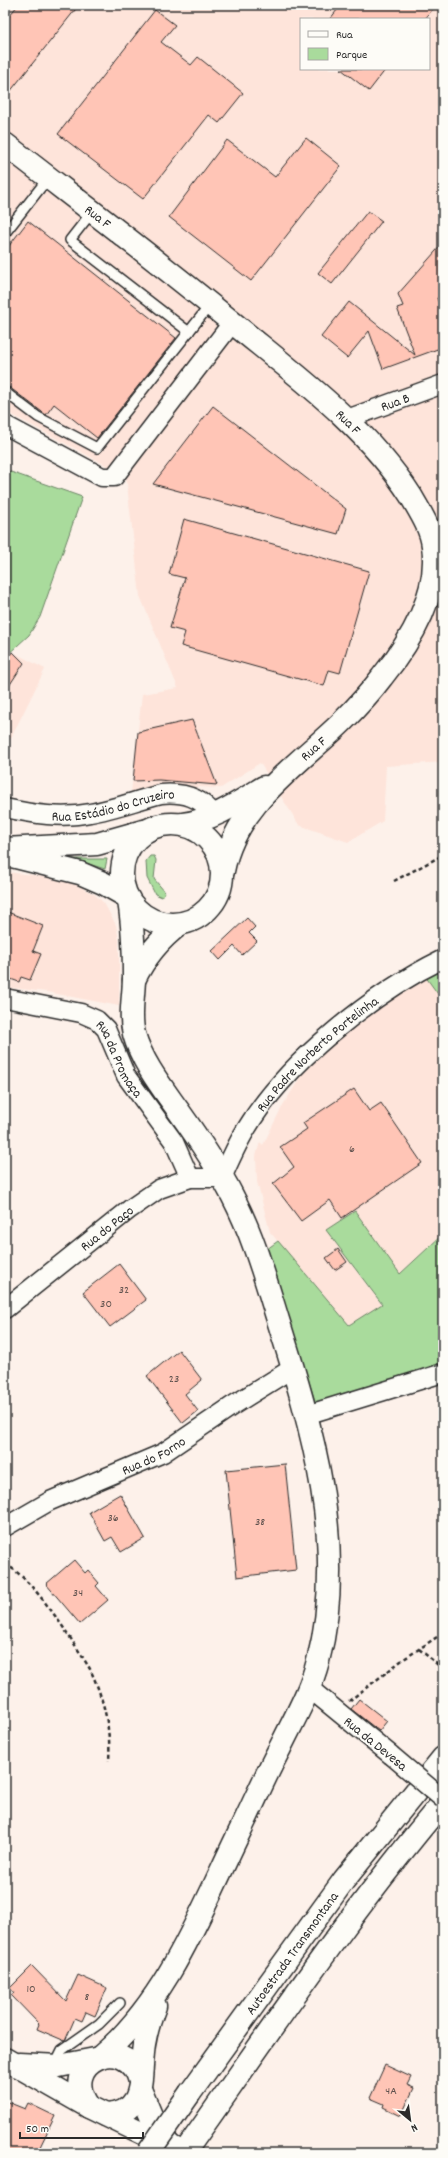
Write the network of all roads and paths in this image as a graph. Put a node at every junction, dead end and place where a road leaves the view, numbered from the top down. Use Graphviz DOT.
graph roads {
  1 [pos="5,144"];
  2 [pos="49,177"];
  3 [pos="92,211"];
  4 [pos="5,233"];
  5 [pos="210,304"];
  6 [pos="232,323"];
  7 [pos="188,332"];
  8 [pos="443,384"];
  9 [pos="5,392"];
  10 [pos="346,419"];
  11 [pos="5,425"];
  12 [pos="278,778"];
  13 [pos="5,808"];
  14 [pos="214,815"];
  15 [pos="183,824"];
  16 [pos="144,830"];
  17 [pos="5,850"];
  18 [pos="5,855"];
  19 [pos="443,855"];
  20 [pos="223,871"];
  21 [pos="394,881"];
  22 [pos="128,899"];
  23 [pos="180,924"];
  24 [pos="443,959"];
  25 [pos="134,980"];
  26 [pos="5,998"];
  27 [pos="190,1178"];
  28 [pos="222,1178"];
  29 [pos="5,1309"];
  30 [pos="293,1368"];
  31 [pos="443,1373"];
  32 [pos="306,1414"];
  33 [pos="5,1527"];
  34 [pos="5,1564"];
  35 [pos="443,1633"];
  36 [pos="419,1648"];
  37 [pos="443,1669"];
  38 [pos="309,1688"];
  39 [pos="336,1711"];
  40 [pos="443,1758"];
  41 [pos="109,1761"];
  42 [pos="443,1799"];
  43 [pos="443,1802"];
  44 [pos="163,1983"];
  45 [pos="120,2003"];
  46 [pos="97,2058"];
  47 [pos="9,2062"];
  48 [pos="59,2066"];
  49 [pos="140,2085"];
  50 [pos="98,2111"];
  51 [pos="175,2151"];
  52 [pos="148,2153"];
  1 -- 2 [label="main road, Rua F"];
  2 -- 3 [label="main road, Rua F"];
  2 -- 4 [label="lane"];
  3 -- 5 [label="main road, Rua F"];
  3 -- 7 [label="lane"];
  5 -- 6 [label="main road, Rua F"];
  5 -- 7 [label="lane"];
  6 -- 10 [label="main road, Rua F"];
  6 -- 11 [label="street"];
  7 -- 9 [label="lane"];
  8 -- 10 [label="street, Rua B"];
  10 -- 12 [label="main road, Rua F"];
  12 -- 14 [label="main road"];
  12 -- 20 [label="main road"];
  13 -- 14 [label="street, Rua Estádio do Cruzeiro"];
  14 -- 15 [label="main road"];
  15 -- 16 [label="main road"];
  15 -- 20 [label="main road"];
  16 -- 17 [label="main road"];
  16 -- 22 [label="main road"];
  18 -- 22 [label="main road"];
  19 -- 21 [label="path"];
  20 -- 23 [label="main road"];
  22 -- 23 [label="main road"];
  22 -- 25 [label="main road"];
  23 -- 25 [label="main road"];
  24 -- 28 [label="street, Rua Padre Norberto Portelinha"];
  25 -- 28 [label="main road"];
  26 -- 27 [label="street, Rua da Promaça"];
  27 -- 28 [label="street, Rua do Paço"];
  27 -- 29 [label="street, Rua do Paço"];
  28 -- 30 [label="main road"];
  30 -- 32 [label="main road"];
  30 -- 33 [label="street, Rua do Forno"];
  31 -- 32 [label="street"];
  32 -- 38 [label="main road"];
  34 -- 41 [label="path"];
  35 -- 36 [label="path"];
  36 -- 37 [label="path"];
  36 -- 39 [label="path"];
  38 -- 39 [label="street, Rua da Devesa"];
  38 -- 44 [label="main road"];
  39 -- 42 [label="street, Rua da Devesa, bridge"];
  40 -- 52 [label="main road, Autoestrada Transmontana, bridge"];
  43 -- 51 [label="main road, Autoestrada Transmontana"];
  44 -- 46 [label="main road"];
  44 -- 49 [label="main road"];
  45 -- 48 [label="lane"];
  46 -- 48 [label="main road"];
  46 -- 49 [label="main road"];
  46 -- 50 [label="main road"];
  47 -- 48 [label="main road"];
  47 -- 50 [label="main road"];
  49 -- 50 [label="main road"];
  49 -- 51 [label="main road"];
  50 -- 51 [label="main road"];
}
